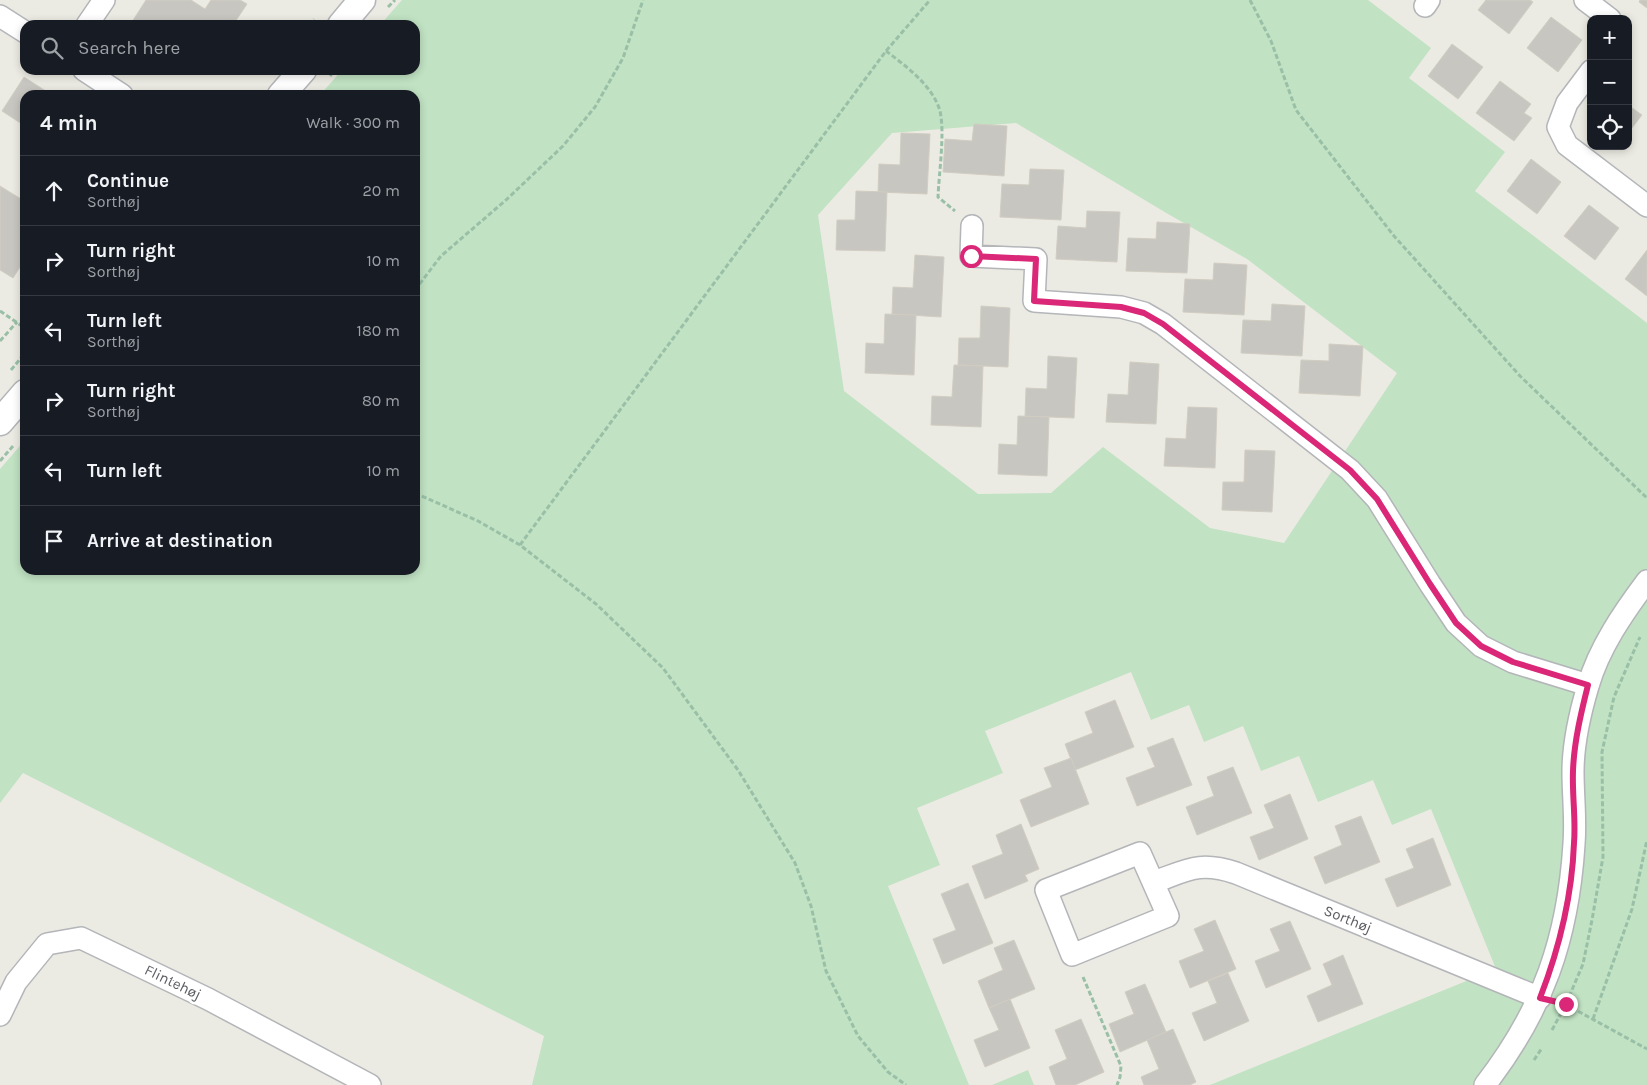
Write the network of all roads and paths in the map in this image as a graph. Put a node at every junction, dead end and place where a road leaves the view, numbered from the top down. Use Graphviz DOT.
graph roads {
  1 [pos="104,0"];
  2 [pos="362,0"];
  3 [pos="643,0"];
  4 [pos="930,0"];
  5 [pos="1250,0"];
  6 [pos="1586,0"];
  7 [pos="1605,15"];
  8 [pos="0,16"];
  9 [pos="90,20"];
  10 [pos="345,20"];
  11 [pos="20,29"];
  12 [pos="886,51"];
  13 [pos="92,75"];
  14 [pos="299,75"];
  15 [pos="1587,77"];
  16 [pos="114,90"];
  17 [pos="285,90"];
  18 [pos="1647,206"];
  19 [pos="972,226"];
  20 [pos="420,283"];
  21 [pos="0,311"];
  22 [pos="17,322"];
  23 [pos="20,324"];
  24 [pos="0,341"];
  25 [pos="20,399"];
  26 [pos="0,422"];
  27 [pos="420,495"];
  28 [pos="1647,498"];
  29 [pos="520,546"];
  30 [pos="1647,581"];
  31 [pos="1588,685"];
  32 [pos="1647,840"];
  33 [pos="1154,882"];
  34 [pos="1072,954"];
  35 [pos="1540,998"];
  36 [pos="0,1015"];
  37 [pos="1593,1019"];
  38 [pos="1647,1048"];
  39 [pos="370,1085"];
  40 [pos="906,1085"];
  41 [pos="1117,1085"];
  42 [pos="1485,1085"];
  1 -- 9 [label="street"];
  2 -- 10 [label="street"];
  3 -- 20 [label="path"];
  4 -- 12 [label="path"];
  5 -- 28 [label="path"];
  6 -- 7 [label="street"];
  8 -- 11 [label="street"];
  12 -- 19 [label="path"];
  12 -- 29 [label="path"];
  13 -- 16 [label="street"];
  14 -- 17 [label="street"];
  15 -- 18 [label="street"];
  19 -- 31 [label="street"];
  21 -- 22 [label="path"];
  22 -- 23 [label="path"];
  22 -- 24 [label="path"];
  25 -- 26 [label="street"];
  27 -- 29 [label="path"];
  29 -- 40 [label="path"];
  30 -- 31 [label="street"];
  31 -- 35 [label="street"];
  32 -- 37 [label="path"];
  33 -- 34 [label="street"];
  33 -- 34 [label="street"];
  33 -- 35 [label="street, Sorthøj"];
  34 -- 41 [label="path"];
  35 -- 37 [label="path"];
  35 -- 42 [label="street"];
  36 -- 39 [label="street, Flintehøj"];
  37 -- 38 [label="path"];
}
